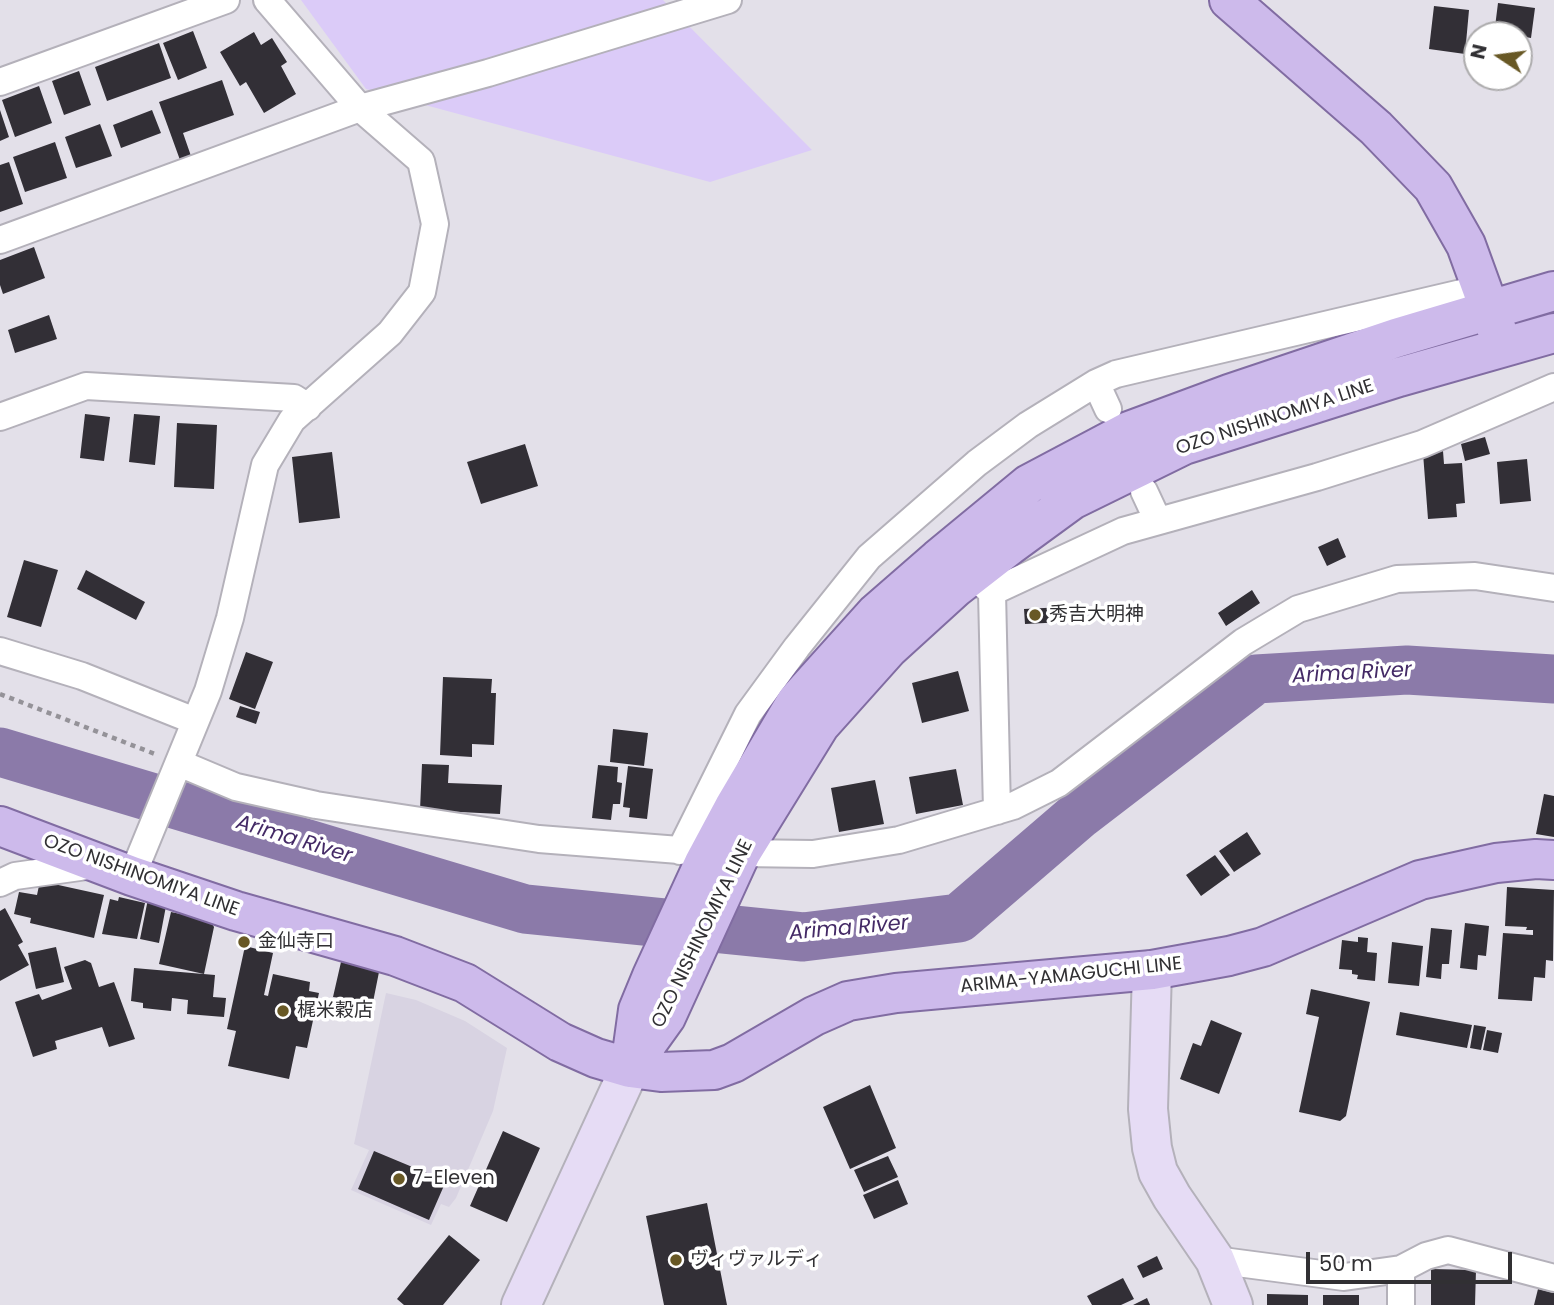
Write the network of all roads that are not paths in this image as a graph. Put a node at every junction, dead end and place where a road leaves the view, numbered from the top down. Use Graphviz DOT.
graph roads {
  1 [pos="226,0"];
  2 [pos="267,0"];
  3 [pos="727,0"];
  4 [pos="1229,0"];
  5 [pos="0,82"];
  6 [pos="360,108"];
  7 [pos="0,240"];
  8 [pos="1554,291"];
  9 [pos="1486,299"];
  10 [pos="1554,333"];
  11 [pos="1503,348"];
  12 [pos="1096,383"];
  13 [pos="1554,387"];
  14 [pos="307,407"];
  15 [pos="1108,409"];
  16 [pos="0,417"];
  17 [pos="1144,491"];
  18 [pos="1158,521"];
  19 [pos="969,574"];
  20 [pos="1554,587"];
  21 [pos="0,650"];
  22 [pos="195,721"];
  23 [pos="175,772"];
  24 [pos="997,811"];
  25 [pos="0,826"];
  26 [pos="710,857"];
  27 [pos="1554,860"];
  28 [pos="124,867"];
  29 [pos="0,883"];
  30 [pos="1152,970"];
  31 [pos="630,1068"];
  32 [pos="1215,1260"];
  33 [pos="1401,1269"];
  34 [pos="1554,1278"];
  35 [pos="521,1305"];
  36 [pos="1233,1305"];
  37 [pos="1401,1305"];
  1 -- 5 [label="street"];
  2 -- 6 [label="street"];
  3 -- 6 [label="street"];
  4 -- 9 [label="main road"];
  6 -- 7 [label="street"];
  6 -- 14 [label="street"];
  8 -- 9 [label="main road"];
  9 -- 11 [label="main road"];
  9 -- 12 [label="street"];
  9 -- 19 [label="main road, OZO NISHINOMIYA LINE"];
  10 -- 11 [label="main road"];
  11 -- 19 [label="main road, OZO NISHINOMIYA LINE"];
  12 -- 15 [label="street"];
  12 -- 26 [label="street"];
  13 -- 18 [label="street"];
  14 -- 16 [label="street"];
  14 -- 22 [label="street"];
  17 -- 18 [label="street"];
  18 -- 19 [label="street"];
  19 -- 24 [label="street"];
  19 -- 26 [label="main road, OZO NISHINOMIYA LINE"];
  20 -- 24 [label="street"];
  21 -- 22 [label="street"];
  22 -- 23 [label="street"];
  23 -- 26 [label="street"];
  23 -- 28 [label="street"];
  24 -- 26 [label="street"];
  25 -- 28 [label="main road, OZO NISHINOMIYA LINE"];
  26 -- 31 [label="main road, OZO NISHINOMIYA LINE"];
  27 -- 30 [label="main road, ARIMA-YAMAGUCHI LINE"];
  28 -- 29 [label="street"];
  28 -- 31 [label="main road, OZO NISHINOMIYA LINE"];
  30 -- 31 [label="main road, ARIMA-YAMAGUCHI LINE"];
  30 -- 32 [label="street"];
  31 -- 35 [label="street"];
  32 -- 33 [label="street"];
  32 -- 36 [label="street"];
  33 -- 34 [label="street"];
  33 -- 37 [label="street"];
}
